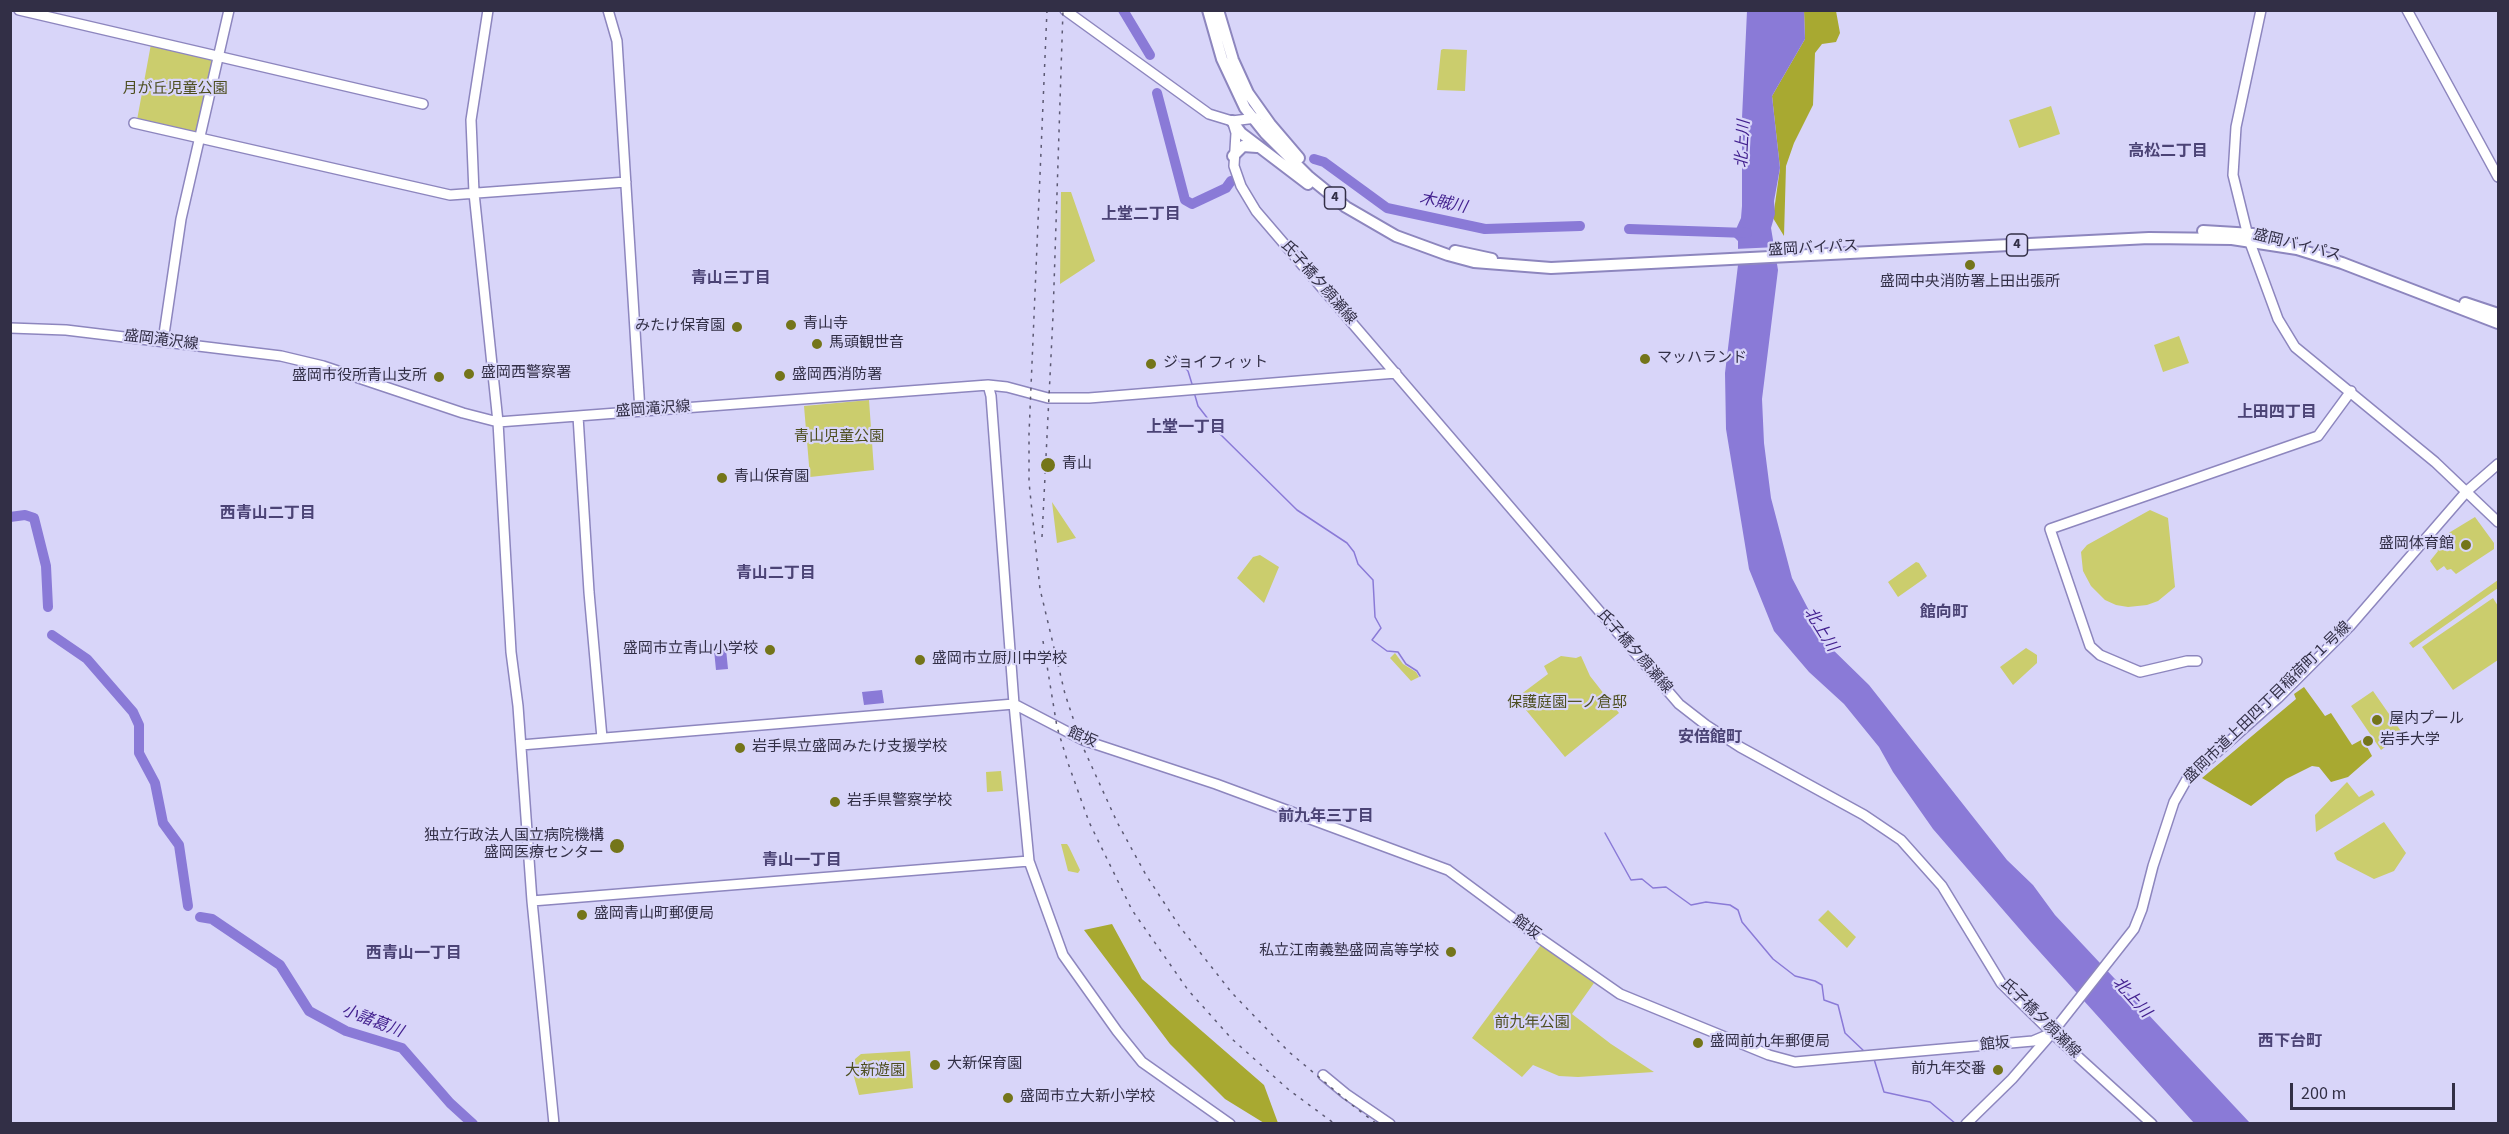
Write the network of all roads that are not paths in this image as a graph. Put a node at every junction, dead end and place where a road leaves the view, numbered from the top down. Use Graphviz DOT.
graph roads {
  1 [pos="20,10"];
  2 [pos="229,10"];
  3 [pos="488,10"];
  4 [pos="608,10"];
  5 [pos="1065,10"];
  6 [pos="1208,10"];
  7 [pos="1218,10"];
  8 [pos="2261,10"];
  9 [pos="2407,10"];
  10 [pos="219,57"];
  11 [pos="1248,93"];
  12 [pos="423,104"];
  13 [pos="1248,113"];
  14 [pos="1232,121"];
  15 [pos="134,123"];
  16 [pos="1269,124"];
  17 [pos="201,138"];
  18 [pos="1268,153"];
  19 [pos="1233,156"];
  20 [pos="2499,177"];
  21 [pos="626,182"];
  22 [pos="474,193"];
  23 [pos="2248,237"];
  24 [pos="1448,255"];
  25 [pos="1730,257"];
  26 [pos="2499,314"];
  27 [pos="2499,323"];
  28 [pos="10,328"];
  29 [pos="163,341"];
  30 [pos="1396,373"];
  31 [pos="988,385"];
  32 [pos="2351,391"];
  33 [pos="640,411"];
  34 [pos="579,416"];
  35 [pos="498,422"];
  36 [pos="2499,464"];
  37 [pos="2467,491"];
  38 [pos="2499,522"];
  39 [pos="2197,661"];
  40 [pos="1014,704"];
  41 [pos="602,738"];
  42 [pos="521,745"];
  43 [pos="1029,861"];
  44 [pos="532,901"];
  45 [pos="2052,1033"];
  46 [pos="1323,1075"];
  47 [pos="554,1124"];
  48 [pos="1230,1124"];
  49 [pos="1390,1124"];
  50 [pos="1966,1124"];
  51 [pos="2152,1124"];
  1 -- 10 [label="street"];
  2 -- 10 [label="street"];
  3 -- 22 [label="street"];
  4 -- 21 [label="street"];
  5 -- 14 [label="street"];
  6 -- 13 [label="highway, 盛岡バイパス / 4"];
  7 -- 11 [label="highway, 盛岡バイパス / 4"];
  8 -- 23 [label="street"];
  9 -- 20 [label="street"];
  10 -- 12 [label="street"];
  10 -- 17 [label="street"];
  11 -- 13 [label="street"];
  11 -- 16 [label="highway, 盛岡バイパス / 4"];
  13 -- 14 [label="street"];
  13 -- 16 [label="street"];
  13 -- 24 [label="highway, 盛岡バイパス / 4"];
  14 -- 18 [label="highway"];
  14 -- 19 [label="street, 氏子橋夕顔瀬線"];
  15 -- 17 [label="street"];
  16 -- 25 [label="highway, 盛岡バイパス / 4"];
  17 -- 22 [label="street"];
  17 -- 29 [label="street"];
  18 -- 19 [label="highway"];
  18 -- 24 [label="highway"];
  19 -- 30 [label="street, 氏子橋夕顔瀬線"];
  21 -- 22 [label="street"];
  21 -- 33 [label="street"];
  22 -- 35 [label="street"];
  23 -- 25 [label="highway, 盛岡バイパス / 4"];
  23 -- 26 [label="highway, 盛岡バイパス / 4"];
  23 -- 27 [label="highway, 盛岡バイパス / 4"];
  23 -- 32 [label="street"];
  24 -- 25 [label="highway, 盛岡バイパス / 4"];
  28 -- 29 [label="street, 盛岡滝沢線"];
  29 -- 35 [label="street, 盛岡滝沢線"];
  30 -- 31 [label="street, 盛岡滝沢線"];
  30 -- 45 [label="street, 氏子橋夕顔瀬線"];
  31 -- 33 [label="street, 盛岡滝沢線"];
  31 -- 40 [label="street"];
  32 -- 37 [label="street"];
  32 -- 39 [label="street"];
  33 -- 34 [label="street, 盛岡滝沢線"];
  34 -- 35 [label="street, 盛岡滝沢線"];
  34 -- 41 [label="street"];
  35 -- 42 [label="street"];
  36 -- 37 [label="street, 盛岡市道上田四丁目稲荷町１号線"];
  37 -- 38 [label="street"];
  37 -- 45 [label="street, 盛岡市道上田四丁目稲荷町１号線"];
  40 -- 41 [label="street"];
  40 -- 43 [label="street"];
  40 -- 45 [label="street, 館坂"];
  41 -- 42 [label="street"];
  42 -- 44 [label="street"];
  43 -- 44 [label="street"];
  43 -- 48 [label="street"];
  44 -- 47 [label="street"];
  45 -- 50 [label="street, 盛岡市道上田四丁目稲荷町１号線"];
  45 -- 51 [label="street, 氏子橋夕顔瀬線"];
  46 -- 49 [label="street"];
}
